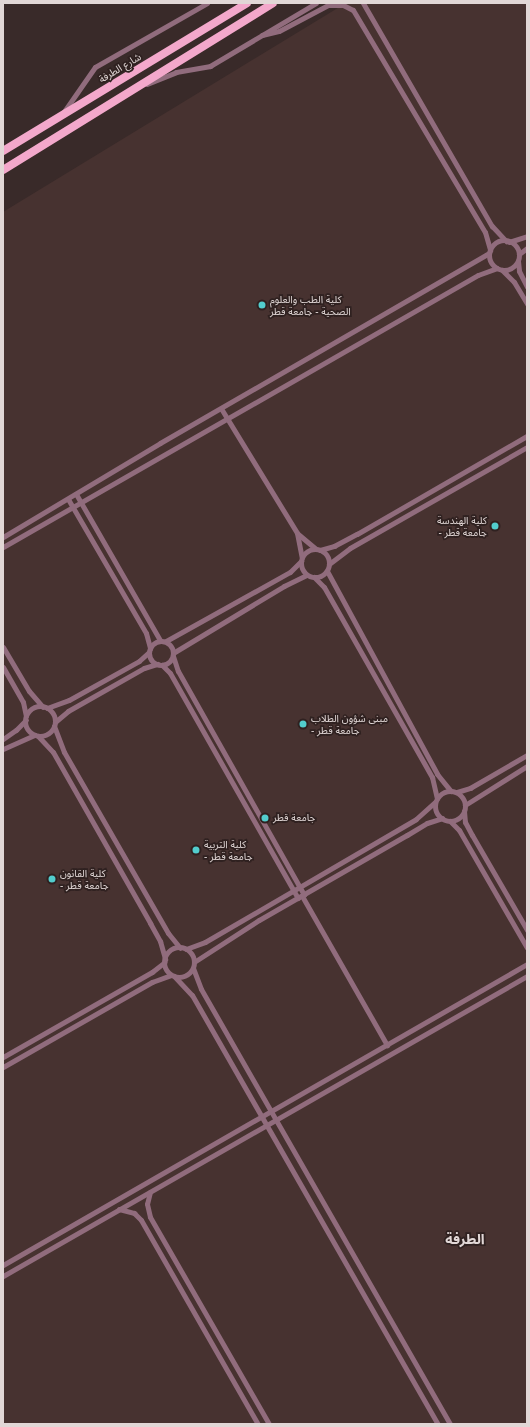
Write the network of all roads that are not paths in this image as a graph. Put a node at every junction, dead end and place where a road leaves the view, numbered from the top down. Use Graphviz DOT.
graph roads {
  1 [pos="199,3"];
  2 [pos="207,3"];
  3 [pos="247,3"];
  4 [pos="273,3"];
  5 [pos="316,3"];
  6 [pos="363,3"];
  7 [pos="196,9"];
  8 [pos="369,14"];
  9 [pos="360,19"];
  10 [pos="262,35"];
  11 [pos="382,36"];
  12 [pos="372,40"];
  13 [pos="398,63"];
  14 [pos="389,68"];
  15 [pos="408,80"];
  16 [pos="399,85"];
  17 [pos="135,87"];
  18 [pos="61,115"];
  19 [pos="3,151"];
  20 [pos="3,170"];
  21 [pos="527,236"];
  22 [pos="508,241"];
  23 [pos="527,248"];
  24 [pos="490,252"];
  25 [pos="519,254"];
  26 [pos="518,261"];
  27 [pos="499,269"];
  28 [pos="527,287"];
  29 [pos="527,304"];
  30 [pos="310,358"];
  31 [pos="314,369"];
  32 [pos="222,410"];
  33 [pos="227,418"];
  34 [pos="527,436"];
  35 [pos="527,447"];
  36 [pos="76,494"];
  37 [pos="419,498"];
  38 [pos="68,499"];
  39 [pos="80,503"];
  40 [pos="423,506"];
  41 [pos="73,507"];
  42 [pos="397,511"];
  43 [pos="402,519"];
  44 [pos="297,533"];
  45 [pos="3,537"];
  46 [pos="3,547"];
  47 [pos="318,550"];
  48 [pos="111,556"];
  49 [pos="301,560"];
  50 [pos="104,561"];
  51 [pos="329,564"];
  52 [pos="327,571"];
  53 [pos="307,575"];
  54 [pos="314,578"];
  55 [pos="136,600"];
  56 [pos="130,604"];
  57 [pos="160,640"];
  58 [pos="166,642"];
  59 [pos="3,647"];
  60 [pos="149,650"];
  61 [pos="173,655"];
  62 [pos="159,665"];
  63 [pos="3,667"];
  64 [pos="45,708"];
  65 [pos="26,719"];
  66 [pos="55,724"];
  67 [pos="37,735"];
  68 [pos="3,739"];
  69 [pos="3,749"];
  70 [pos="527,755"];
  71 [pos="527,766"];
  72 [pos="238,777"];
  73 [pos="232,781"];
  74 [pos="441,781"];
  75 [pos="436,785"];
  76 [pos="452,790"];
  77 [pos="458,792"];
  78 [pos="436,800"];
  79 [pos="465,805"];
  80 [pos="464,811"];
  81 [pos="442,818"];
  82 [pos="450,820"];
  83 [pos="264,824"];
  84 [pos="258,826"];
  85 [pos="472,836"];
  86 [pos="464,840"];
  87 [pos="299,886"];
  88 [pos="293,889"];
  89 [pos="301,896"];
  90 [pos="513,906"];
  91 [pos="505,910"];
  92 [pos="527,930"];
  93 [pos="180,948"];
  94 [pos="527,948"];
  95 [pos="186,949"];
  96 [pos="165,960"];
  97 [pos="194,962"];
  98 [pos="527,964"];
  99 [pos="193,968"];
  100 [pos="173,975"];
  101 [pos="527,976"];
  102 [pos="121,990"];
  103 [pos="126,998"];
  104 [pos="464,1000"];
  105 [pos="469,1009"];
  106 [pos="389,1044"];
  107 [pos="382,1048"];
  108 [pos="395,1051"];
  109 [pos="387,1056"];
  110 [pos="3,1057"];
  111 [pos="3,1067"];
  112 [pos="271,1111"];
  113 [pos="262,1116"];
  114 [pos="276,1120"];
  115 [pos="267,1125"];
  116 [pos="171,1169"];
  117 [pos="175,1177"];
  118 [pos="150,1192"];
  119 [pos="119,1209"];
  120 [pos="50,1238"];
  121 [pos="54,1246"];
  122 [pos="3,1265"];
  123 [pos="3,1276"];
  124 [pos="258,1424"];
  125 [pos="269,1424"];
  126 [pos="438,1424"];
  127 [pos="450,1424"];
  1 -- 7 [label="street"];
  2 -- 7 [label="street"];
  3 -- 18 [label="main road, شارع الطرفة"];
  4 -- 17 [label="main road"];
  5 -- 10 [label="street"];
  6 -- 8 [label="street"];
  7 -- 18 [label="street"];
  8 -- 9 [label="street"];
  8 -- 11 [label="street"];
  9 -- 10 [label="street"];
  9 -- 12 [label="street"];
  10 -- 17 [label="street"];
  11 -- 12 [label="street"];
  11 -- 13 [label="street"];
  12 -- 14 [label="street"];
  13 -- 14 [label="street"];
  13 -- 15 [label="street"];
  14 -- 16 [label="street"];
  15 -- 16 [label="street"];
  15 -- 22 [label="street"];
  16 -- 24 [label="street"];
  17 -- 20 [label="main road"];
  18 -- 19 [label="main road, شارع الطرفة"];
  21 -- 22 [label="street"];
  22 -- 24 [label="street"];
  22 -- 25 [label="street"];
  23 -- 25 [label="street"];
  24 -- 27 [label="street"];
  24 -- 30 [label="street"];
  25 -- 26 [label="street"];
  26 -- 27 [label="street"];
  26 -- 28 [label="street"];
  27 -- 29 [label="street"];
  27 -- 31 [label="street"];
  30 -- 31 [label="street"];
  30 -- 32 [label="street"];
  31 -- 33 [label="street"];
  32 -- 33 [label="street"];
  32 -- 36 [label="street"];
  33 -- 39 [label="street"];
  33 -- 44 [label="street"];
  34 -- 37 [label="street"];
  35 -- 40 [label="street"];
  36 -- 38 [label="street"];
  36 -- 39 [label="street"];
  37 -- 40 [label="street"];
  37 -- 42 [label="street"];
  38 -- 41 [label="street"];
  38 -- 45 [label="street"];
  39 -- 41 [label="street"];
  39 -- 48 [label="street"];
  40 -- 43 [label="street"];
  41 -- 46 [label="street"];
  41 -- 50 [label="street"];
  42 -- 43 [label="street"];
  42 -- 47 [label="street"];
  43 -- 51 [label="street"];
  44 -- 47 [label="street"];
  44 -- 49 [label="street"];
  47 -- 49 [label="street"];
  47 -- 51 [label="street"];
  48 -- 50 [label="street"];
  48 -- 55 [label="street"];
  49 -- 53 [label="street"];
  49 -- 58 [label="street"];
  50 -- 56 [label="street"];
  51 -- 52 [label="street"];
  52 -- 54 [label="street"];
  52 -- 74 [label="street"];
  53 -- 54 [label="street"];
  53 -- 61 [label="street"];
  54 -- 75 [label="street"];
  55 -- 56 [label="street"];
  55 -- 57 [label="street"];
  56 -- 60 [label="street"];
  57 -- 58 [label="street"];
  57 -- 60 [label="street"];
  58 -- 61 [label="street"];
  59 -- 64 [label="street"];
  60 -- 62 [label="street"];
  60 -- 64 [label="street"];
  61 -- 62 [label="street"];
  61 -- 72 [label="street"];
  62 -- 66 [label="street"];
  62 -- 73 [label="street"];
  63 -- 65 [label="street"];
  64 -- 65 [label="street"];
  64 -- 66 [label="street"];
  65 -- 67 [label="street"];
  65 -- 68 [label="street"];
  66 -- 67 [label="street"];
  66 -- 93 [label="street"];
  67 -- 69 [label="street"];
  67 -- 96 [label="street"];
  70 -- 77 [label="street"];
  71 -- 79 [label="street"];
  72 -- 73 [label="street"];
  72 -- 83 [label="street"];
  73 -- 84 [label="street"];
  74 -- 75 [label="street"];
  74 -- 76 [label="street"];
  75 -- 78 [label="street"];
  76 -- 77 [label="street"];
  76 -- 78 [label="street"];
  77 -- 79 [label="street"];
  78 -- 81 [label="street"];
  78 -- 87 [label="street"];
  79 -- 80 [label="street"];
  80 -- 82 [label="street"];
  80 -- 85 [label="street"];
  81 -- 82 [label="street"];
  81 -- 89 [label="street"];
  82 -- 86 [label="street"];
  83 -- 84 [label="street"];
  83 -- 87 [label="street"];
  84 -- 88 [label="street"];
  85 -- 86 [label="street"];
  85 -- 90 [label="street"];
  86 -- 91 [label="street"];
  87 -- 88 [label="street"];
  87 -- 89 [label="street"];
  88 -- 89 [label="street"];
  88 -- 95 [label="street"];
  89 -- 97 [label="street"];
  89 -- 106 [label="street"];
  90 -- 91 [label="street"];
  90 -- 92 [label="street"];
  91 -- 94 [label="street"];
  93 -- 95 [label="street"];
  93 -- 96 [label="street"];
  95 -- 97 [label="street"];
  96 -- 100 [label="street"];
  96 -- 102 [label="street"];
  97 -- 99 [label="street"];
  98 -- 104 [label="street"];
  99 -- 100 [label="street"];
  99 -- 112 [label="street"];
  100 -- 103 [label="street"];
  100 -- 113 [label="street"];
  101 -- 105 [label="street"];
  102 -- 103 [label="street"];
  102 -- 110 [label="street"];
  103 -- 111 [label="street"];
  104 -- 105 [label="street"];
  104 -- 106 [label="street"];
  105 -- 108 [label="street"];
  106 -- 107 [label="street"];
  106 -- 108 [label="street"];
  107 -- 109 [label="street"];
  107 -- 112 [label="street"];
  108 -- 109 [label="street"];
  109 -- 114 [label="street"];
  112 -- 113 [label="street"];
  112 -- 114 [label="street"];
  113 -- 115 [label="street"];
  113 -- 116 [label="street"];
  114 -- 115 [label="street"];
  114 -- 127 [label="street"];
  115 -- 117 [label="street"];
  115 -- 126 [label="street"];
  116 -- 117 [label="street"];
  116 -- 120 [label="street"];
  117 -- 118 [label="street"];
  118 -- 119 [label="street"];
  118 -- 125 [label="street"];
  119 -- 121 [label="street"];
  119 -- 124 [label="street"];
  120 -- 121 [label="street"];
  120 -- 122 [label="street"];
  121 -- 123 [label="street"];
}
